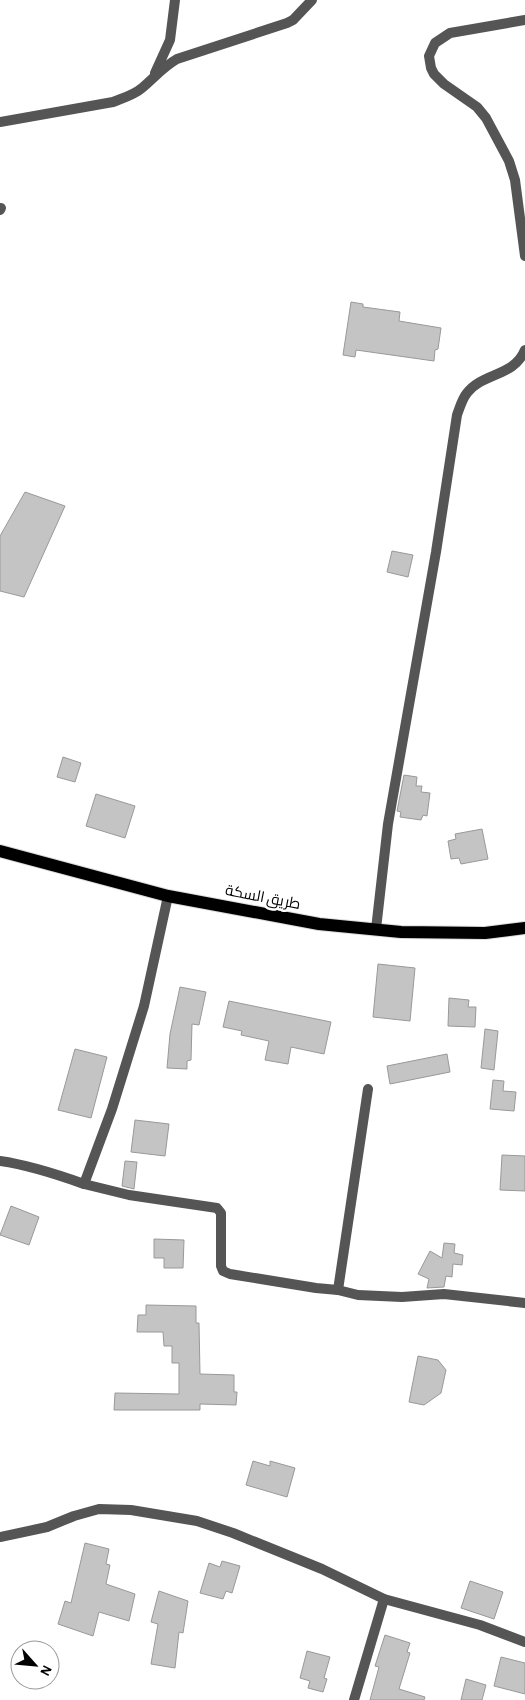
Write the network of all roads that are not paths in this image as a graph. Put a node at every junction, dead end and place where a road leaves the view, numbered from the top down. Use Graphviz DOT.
graph roads {
  1 [pos="175,0"];
  2 [pos="312,0"];
  3 [pos="525,20"];
  4 [pos="152,78"];
  5 [pos="0,122"];
  6 [pos="525,256"];
  7 [pos="525,350"];
  8 [pos="0,851"];
  9 [pos="168,896"];
  10 [pos="525,928"];
  11 [pos="376,930"];
  12 [pos="368,1089"];
  13 [pos="0,1161"];
  14 [pos="84,1184"];
  15 [pos="338,1290"];
  16 [pos="525,1303"];
  17 [pos="0,1537"];
  18 [pos="384,1599"];
  19 [pos="525,1642"];
  20 [pos="354,1700"];
  1 -- 4 [label="street"];
  2 -- 4 [label="street"];
  3 -- 6 [label="street"];
  4 -- 5 [label="street"];
  7 -- 11 [label="street"];
  8 -- 9 [label="main road, طريق السكة"];
  9 -- 11 [label="main road, طريق السكة"];
  9 -- 14 [label="street"];
  10 -- 11 [label="main road, طريق السكة"];
  12 -- 15 [label="street"];
  13 -- 14 [label="street"];
  14 -- 15 [label="street"];
  15 -- 16 [label="street"];
  17 -- 18 [label="street"];
  18 -- 19 [label="street"];
  18 -- 20 [label="street"];
}
